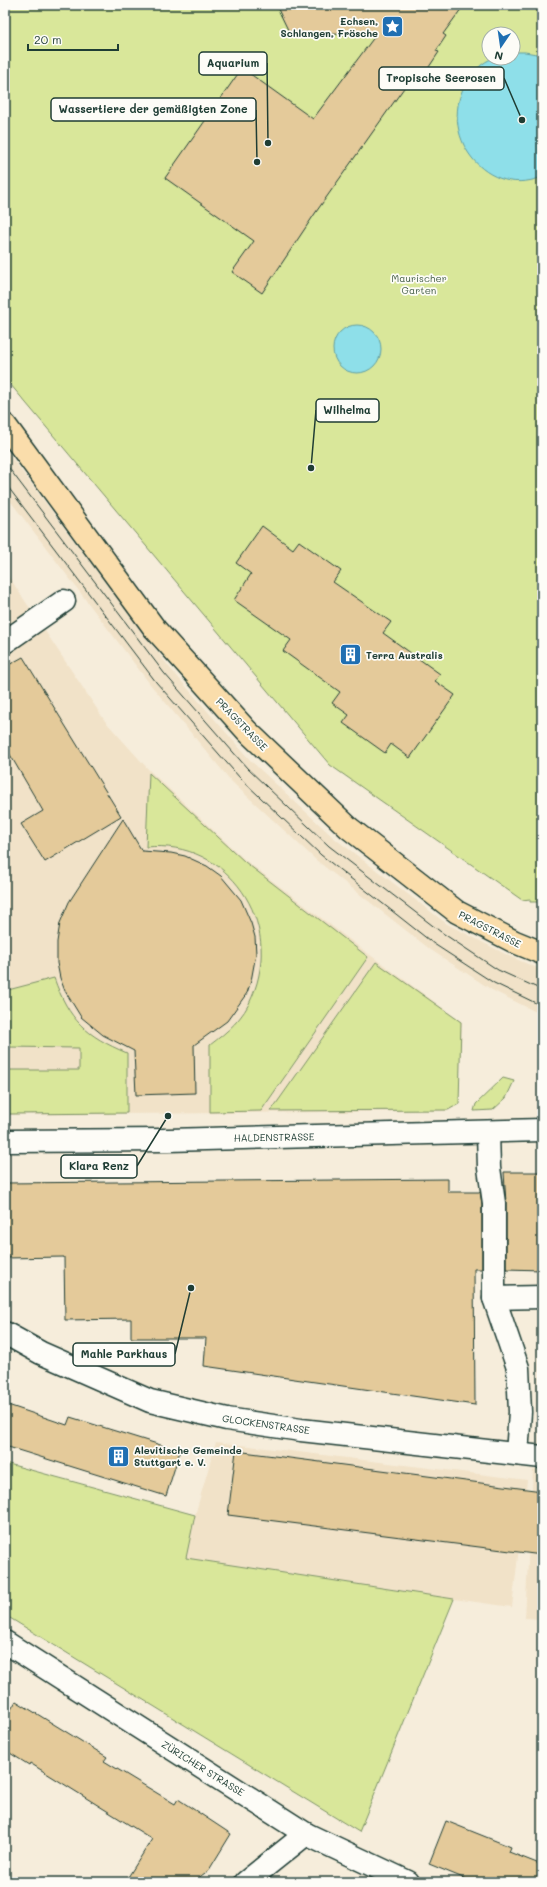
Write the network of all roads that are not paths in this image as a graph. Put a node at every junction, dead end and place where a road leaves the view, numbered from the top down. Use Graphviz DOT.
graph roads {
  1 [pos="5,425"];
  2 [pos="64,601"];
  3 [pos="5,642"];
  4 [pos="542,953"];
  5 [pos="542,1130"];
  6 [pos="488,1132"];
  7 [pos="5,1142"];
  8 [pos="542,1297"];
  9 [pos="494,1298"];
  10 [pos="5,1333"];
  11 [pos="517,1454"];
  12 [pos="542,1457"];
  13 [pos="5,1642"];
  14 [pos="306,1834"];
  15 [pos="246,1882"];
  16 [pos="408,1882"];
  1 -- 4 [label="main road, PRAGSTRASSE"];
  2 -- 3 [label="street"];
  5 -- 6 [label="street, HALDENSTRASSE"];
  6 -- 7 [label="street, HALDENSTRASSE"];
  6 -- 9 [label="street"];
  8 -- 9 [label="street"];
  9 -- 11 [label="street"];
  10 -- 11 [label="street, GLOCKENSTRASSE"];
  11 -- 12 [label="street, GLOCKENSTRASSE"];
  13 -- 14 [label="street, ZÜRICHER STRASSE"];
  14 -- 15 [label="street"];
  14 -- 16 [label="street, ZÜRICHER STRASSE"];
}
